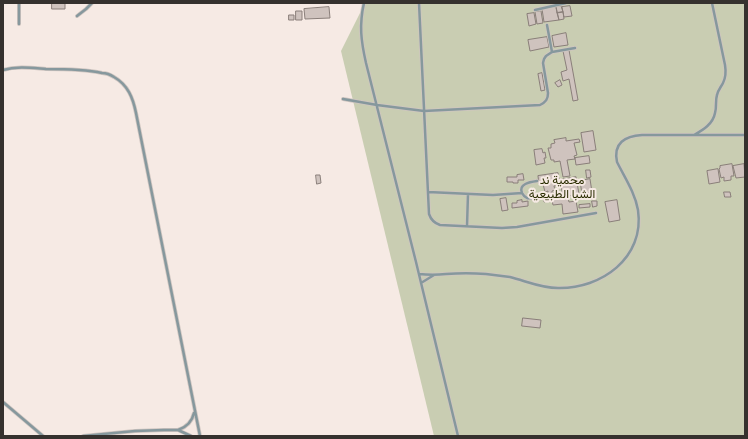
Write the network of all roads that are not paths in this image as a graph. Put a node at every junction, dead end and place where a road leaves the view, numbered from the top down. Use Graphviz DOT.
graph roads {
  1 [pos="19,3"];
  2 [pos="92,3"];
  3 [pos="364,3"];
  4 [pos="419,3"];
  5 [pos="542,3"];
  6 [pos="566,3"];
  7 [pos="712,3"];
  8 [pos="544,8"];
  9 [pos="535,10"];
  10 [pos="77,16"];
  11 [pos="19,24"];
  12 [pos="547,25"];
  13 [pos="574,48"];
  14 [pos="552,52"];
  15 [pos="3,70"];
  16 [pos="343,99"];
  17 [pos="376,105"];
  18 [pos="424,111"];
  19 [pos="692,135"];
  20 [pos="745,135"];
  21 [pos="537,181"];
  22 [pos="428,192"];
  23 [pos="522,193"];
  24 [pos="468,194"];
  25 [pos="540,197"];
  26 [pos="596,213"];
  27 [pos="467,226"];
  28 [pos="419,274"];
  29 [pos="434,275"];
  30 [pos="421,284"];
  31 [pos="3,402"];
  32 [pos="195,410"];
  33 [pos="178,430"];
  34 [pos="43,436"];
  35 [pos="83,436"];
  36 [pos="191,436"];
  37 [pos="200,436"];
  38 [pos="458,436"];
  1 -- 11 [label="lane"];
  2 -- 10 [label="lane"];
  3 -- 17 [label="lane"];
  4 -- 18 [label="lane"];
  5 -- 8 [label="lane"];
  6 -- 8 [label="lane"];
  7 -- 19 [label="lane"];
  8 -- 9 [label="lane"];
  12 -- 14 [label="lane"];
  13 -- 14 [label="lane"];
  14 -- 18 [label="lane"];
  15 -- 32 [label="lane"];
  16 -- 17 [label="lane"];
  17 -- 18 [label="lane"];
  17 -- 28 [label="lane"];
  18 -- 22 [label="lane"];
  19 -- 20 [label="lane"];
  19 -- 29 [label="lane"];
  21 -- 23 [label="lane"];
  22 -- 24 [label="lane"];
  22 -- 27 [label="lane"];
  23 -- 24 [label="lane"];
  23 -- 25 [label="lane"];
  24 -- 27 [label="lane"];
  26 -- 27 [label="lane"];
  28 -- 29 [label="lane"];
  28 -- 30 [label="lane"];
  29 -- 30 [label="lane"];
  30 -- 38 [label="lane"];
  31 -- 34 [label="lane"];
  32 -- 33 [label="lane"];
  32 -- 37 [label="lane"];
  33 -- 35 [label="lane"];
  33 -- 36 [label="lane"];
}
